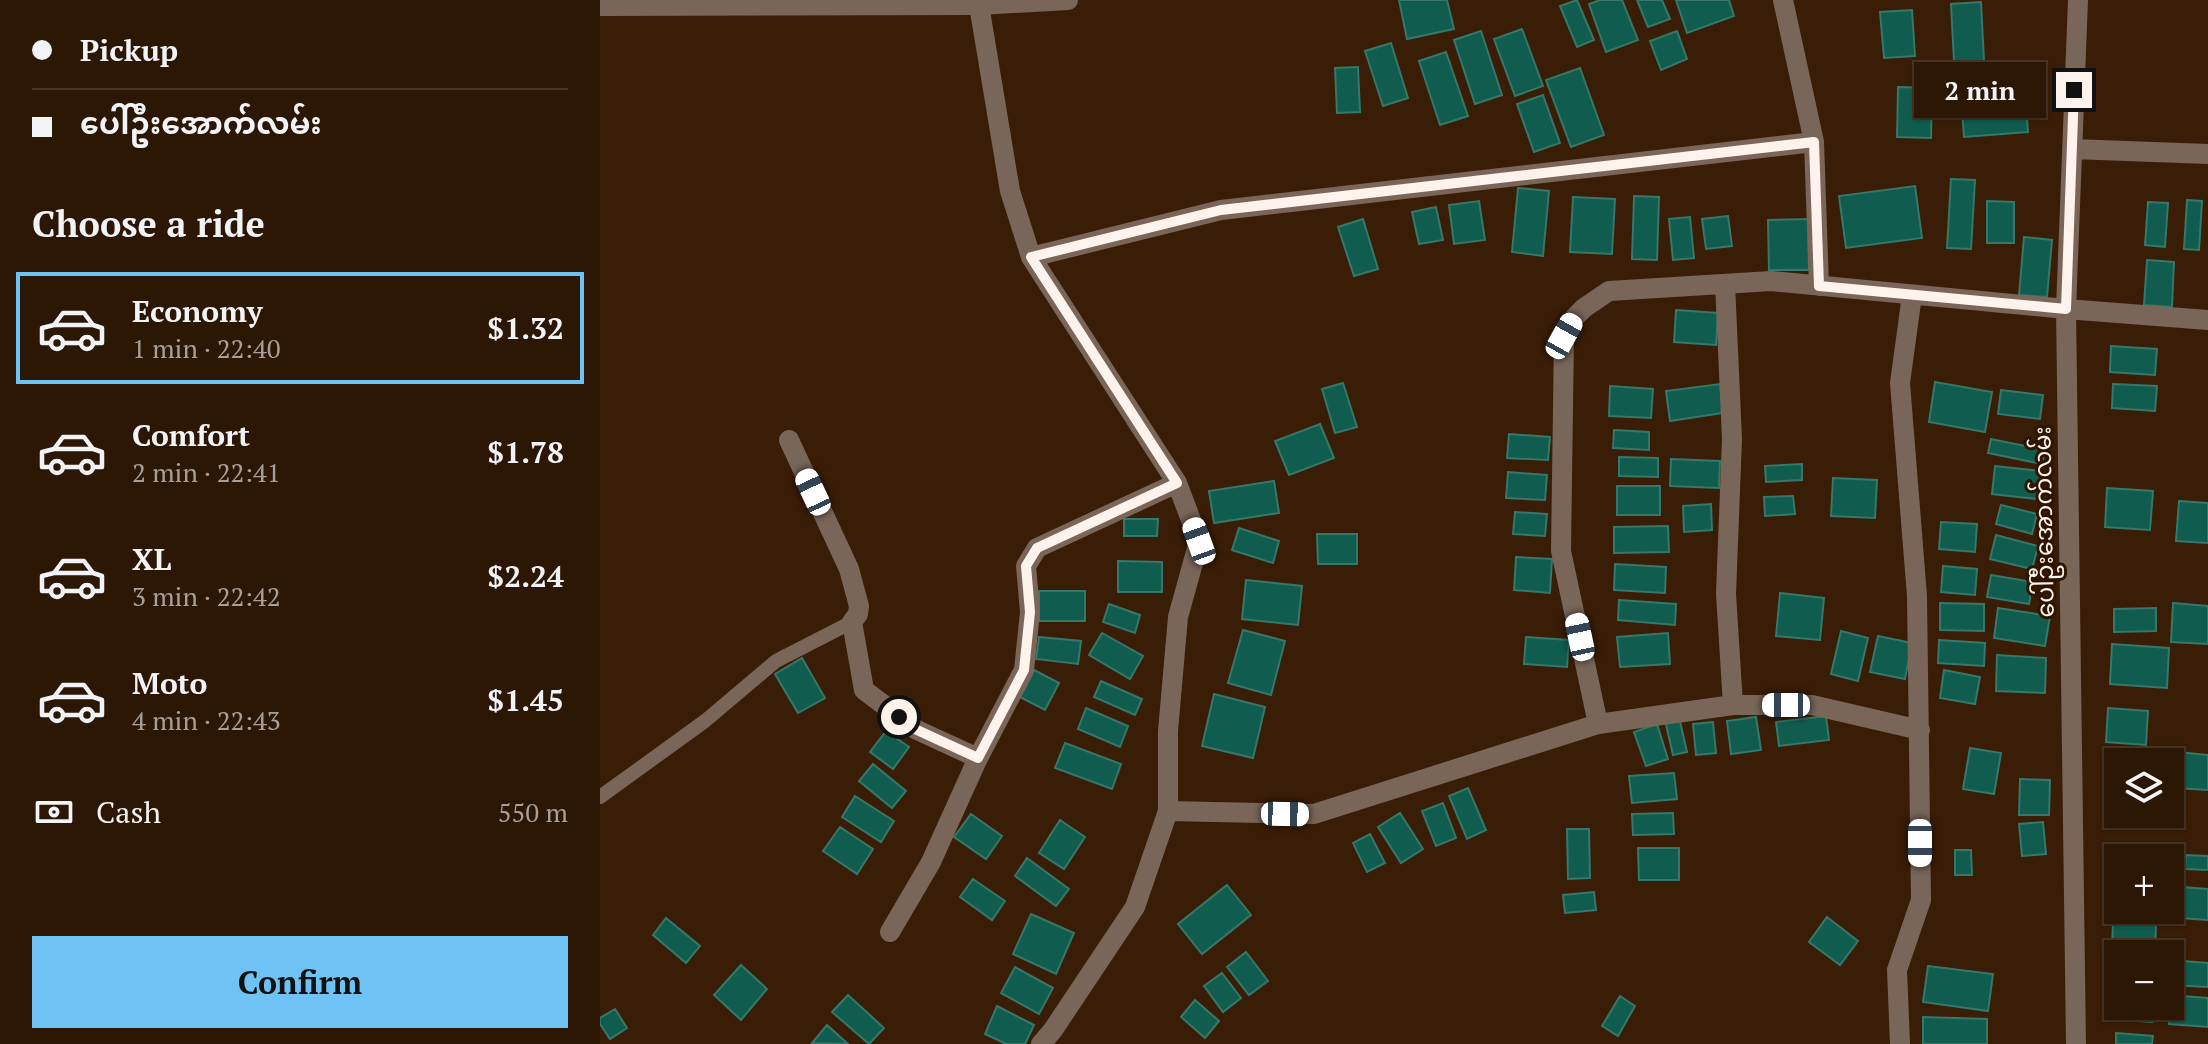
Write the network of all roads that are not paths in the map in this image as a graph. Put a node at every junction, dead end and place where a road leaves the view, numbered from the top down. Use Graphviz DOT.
graph roads {
  1 [pos="1068,0"];
  2 [pos="1783,0"];
  3 [pos="2078,0"];
  4 [pos="979,5"];
  5 [pos="600,6"];
  6 [pos="1814,142"];
  7 [pos="2072,149"];
  8 [pos="2208,154"];
  9 [pos="1031,257"];
  10 [pos="1725,284"];
  11 [pos="1819,286"];
  12 [pos="1912,295"];
  13 [pos="2066,309"];
  14 [pos="2208,320"];
  15 [pos="789,440"];
  16 [pos="1177,483"];
  17 [pos="852,622"];
  18 [pos="1733,705"];
  19 [pos="1598,724"];
  20 [pos="1920,730"];
  21 [pos="978,758"];
  22 [pos="600,797"];
  23 [pos="1168,811"];
  24 [pos="890,932"];
  25 [pos="1041,1044"];
  26 [pos="1900,1044"];
  27 [pos="2076,1044"];
  1 -- 4 [label="street"];
  2 -- 6 [label="street"];
  3 -- 7 [label="street, ပေါ်ဦးအောက်လမ်း"];
  4 -- 5 [label="street"];
  4 -- 9 [label="street"];
  6 -- 9 [label="street"];
  6 -- 11 [label="street"];
  7 -- 8 [label="street"];
  7 -- 13 [label="street, ပေါ်ဦးအောက်လမ်း"];
  9 -- 16 [label="street"];
  10 -- 11 [label="street"];
  10 -- 18 [label="street"];
  10 -- 19 [label="street"];
  11 -- 12 [label="street"];
  12 -- 13 [label="street"];
  12 -- 20 [label="street"];
  13 -- 14 [label="street"];
  13 -- 27 [label="street, ပေါ်ဦးအောက်လမ်း"];
  15 -- 17 [label="street"];
  16 -- 21 [label="street"];
  16 -- 23 [label="street"];
  17 -- 21 [label="street"];
  17 -- 22 [label="lane"];
  18 -- 19 [label="street"];
  18 -- 20 [label="street"];
  19 -- 23 [label="street"];
  20 -- 26 [label="street"];
  21 -- 24 [label="street"];
  23 -- 25 [label="street"];
}
